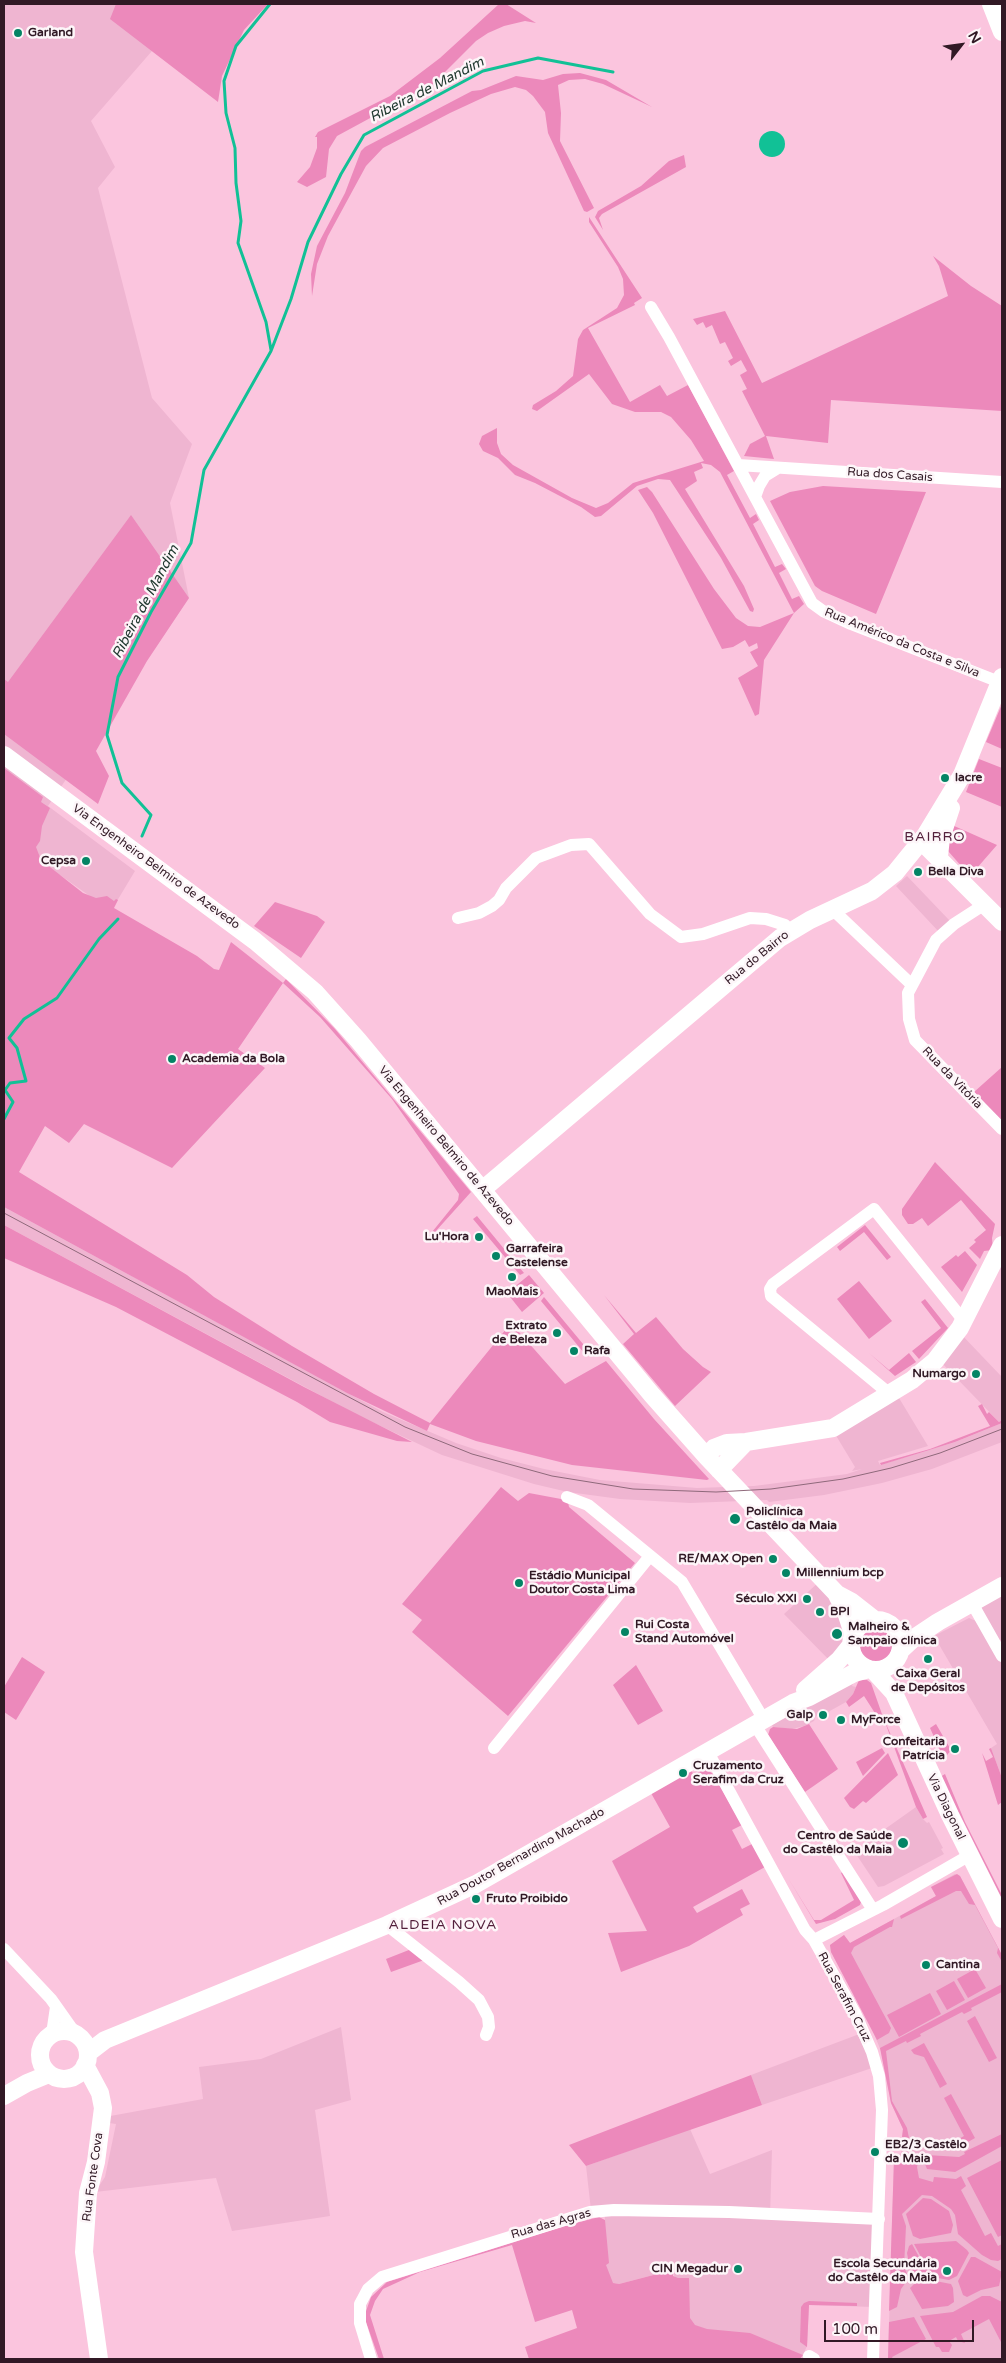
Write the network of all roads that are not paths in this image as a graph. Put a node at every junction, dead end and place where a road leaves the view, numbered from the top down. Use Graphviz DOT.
graph roads {
  1 [pos="991,4"];
  2 [pos="1002,32"];
  3 [pos="651,307"];
  4 [pos="738,465"];
  5 [pos="778,468"];
  6 [pos="1002,482"];
  7 [pos="755,497"];
  8 [pos="1001,680"];
  9 [pos="4,755"];
  10 [pos="954,789"];
  11 [pos="921,841"];
  12 [pos="939,856"];
  13 [pos="985,904"];
  14 [pos="832,909"];
  15 [pos="458,918"];
  16 [pos="1002,922"];
  17 [pos="790,931"];
  18 [pos="912,985"];
  19 [pos="1002,1129"];
  20 [pos="510,1166"];
  21 [pos="465,1169"];
  22 [pos="482,1190"];
  23 [pos="1002,1245"];
  24 [pos="964,1321"];
  25 [pos="891,1395"];
  26 [pos="746,1442"];
  27 [pos="706,1456"];
  28 [pos="719,1470"];
  29 [pos="567,1497"];
  30 [pos="650,1556"];
  31 [pos="1002,1586"];
  32 [pos="836,1593"];
  33 [pos="972,1603"];
  34 [pos="882,1622"];
  35 [pos="938,1622"];
  36 [pos="852,1640"];
  37 [pos="899,1655"];
  38 [pos="1002,1656"];
  39 [pos="870,1670"];
  40 [pos="894,1693"];
  41 [pos="793,1703"];
  42 [pos="760,1723"];
  43 [pos="494,1748"];
  44 [pos="708,1752"];
  45 [pos="970,1855"];
  46 [pos="873,1910"];
  47 [pos="1002,1919"];
  48 [pos="387,1925"];
  49 [pos="814,1940"];
  50 [pos="4,1949"];
  51 [pos="56,2007"];
  52 [pos="52,2034"];
  53 [pos="486,2035"];
  54 [pos="81,2053"];
  55 [pos="45,2067"];
  56 [pos="4,2096"];
  57 [pos="879,2219"];
  58 [pos="99,2359"];
  59 [pos="371,2359"];
  60 [pos="873,2359"];
  1 -- 2 [label="main road"];
  3 -- 4 [label="street"];
  4 -- 5 [label="street, Rua dos Casais"];
  4 -- 7 [label="street, Rua Américo da Costa e Silva"];
  5 -- 6 [label="street, Rua dos Casais"];
  5 -- 7 [label="street"];
  7 -- 8 [label="street, Rua Américo da Costa e Silva"];
  8 -- 10 [label="main road, Rua do Bairro"];
  9 -- 21 [label="main road, Via Engenheiro Belmiro de Azevedo"];
  10 -- 11 [label="main road, Rua do Bairro"];
  10 -- 12 [label="main road"];
  11 -- 12 [label="main road"];
  11 -- 14 [label="main road, Rua do Bairro"];
  12 -- 13 [label="main road"];
  13 -- 16 [label="main road"];
  13 -- 18 [label="street, Rua da Vitória"];
  14 -- 17 [label="main road, Rua do Bairro"];
  14 -- 18 [label="street"];
  15 -- 17 [label="street"];
  17 -- 20 [label="main road, Rua do Bairro"];
  18 -- 19 [label="street, Rua da Vitória"];
  20 -- 21 [label="main road"];
  20 -- 22 [label="main road, Rua do Bairro"];
  21 -- 22 [label="main road, Via Engenheiro Belmiro de Azevedo"];
  22 -- 27 [label="main road, Via Engenheiro Belmiro de Azevedo"];
  23 -- 24 [label="main road"];
  24 -- 25 [label="main road"];
  24 -- 25 [label="street"];
  25 -- 26 [label="main road"];
  26 -- 27 [label="main road"];
  26 -- 28 [label="main road"];
  27 -- 28 [label="main road, Via Engenheiro Belmiro de Azevedo"];
  28 -- 32 [label="main road, Via Engenheiro Belmiro de Azevedo"];
  29 -- 30 [label="street"];
  30 -- 42 [label="street"];
  30 -- 43 [label="street"];
  31 -- 33 [label="main road"];
  32 -- 34 [label="main road, Via Engenheiro Belmiro de Azevedo"];
  32 -- 36 [label="main road, Via Engenheiro Belmiro de Azevedo"];
  33 -- 35 [label="main road"];
  33 -- 38 [label="street"];
  34 -- 35 [label="main road"];
  34 -- 36 [label="main road"];
  34 -- 37 [label="main road"];
  35 -- 37 [label="main road"];
  36 -- 39 [label="main road"];
  36 -- 41 [label="main road"];
  37 -- 39 [label="main road"];
  37 -- 40 [label="main road"];
  39 -- 40 [label="main road, Via Diagonal"];
  39 -- 41 [label="main road"];
  40 -- 45 [label="main road, Via Diagonal"];
  41 -- 42 [label="main road, Rua Doutor Bernardino Machado"];
  42 -- 44 [label="main road, Rua Doutor Bernardino Machado"];
  42 -- 46 [label="street"];
  44 -- 48 [label="main road, Rua Doutor Bernardino Machado"];
  44 -- 49 [label="street, Rua Serafim Cruz"];
  45 -- 46 [label="street"];
  45 -- 47 [label="main road, Via Diagonal"];
  46 -- 49 [label="street"];
  48 -- 53 [label="street"];
  48 -- 54 [label="main road, Rua Doutor Bernardino Machado"];
  49 -- 57 [label="street, Rua Serafim Cruz"];
  50 -- 51 [label="street"];
  51 -- 52 [label="street"];
  51 -- 54 [label="street"];
  52 -- 54 [label="main road"];
  52 -- 55 [label="main road"];
  54 -- 55 [label="main road"];
  54 -- 58 [label="main road, Rua Fonte Cova"];
  55 -- 56 [label="main road"];
  57 -- 59 [label="street, Rua das Agras"];
  57 -- 60 [label="street, Rua Serafim Cruz"];
}
